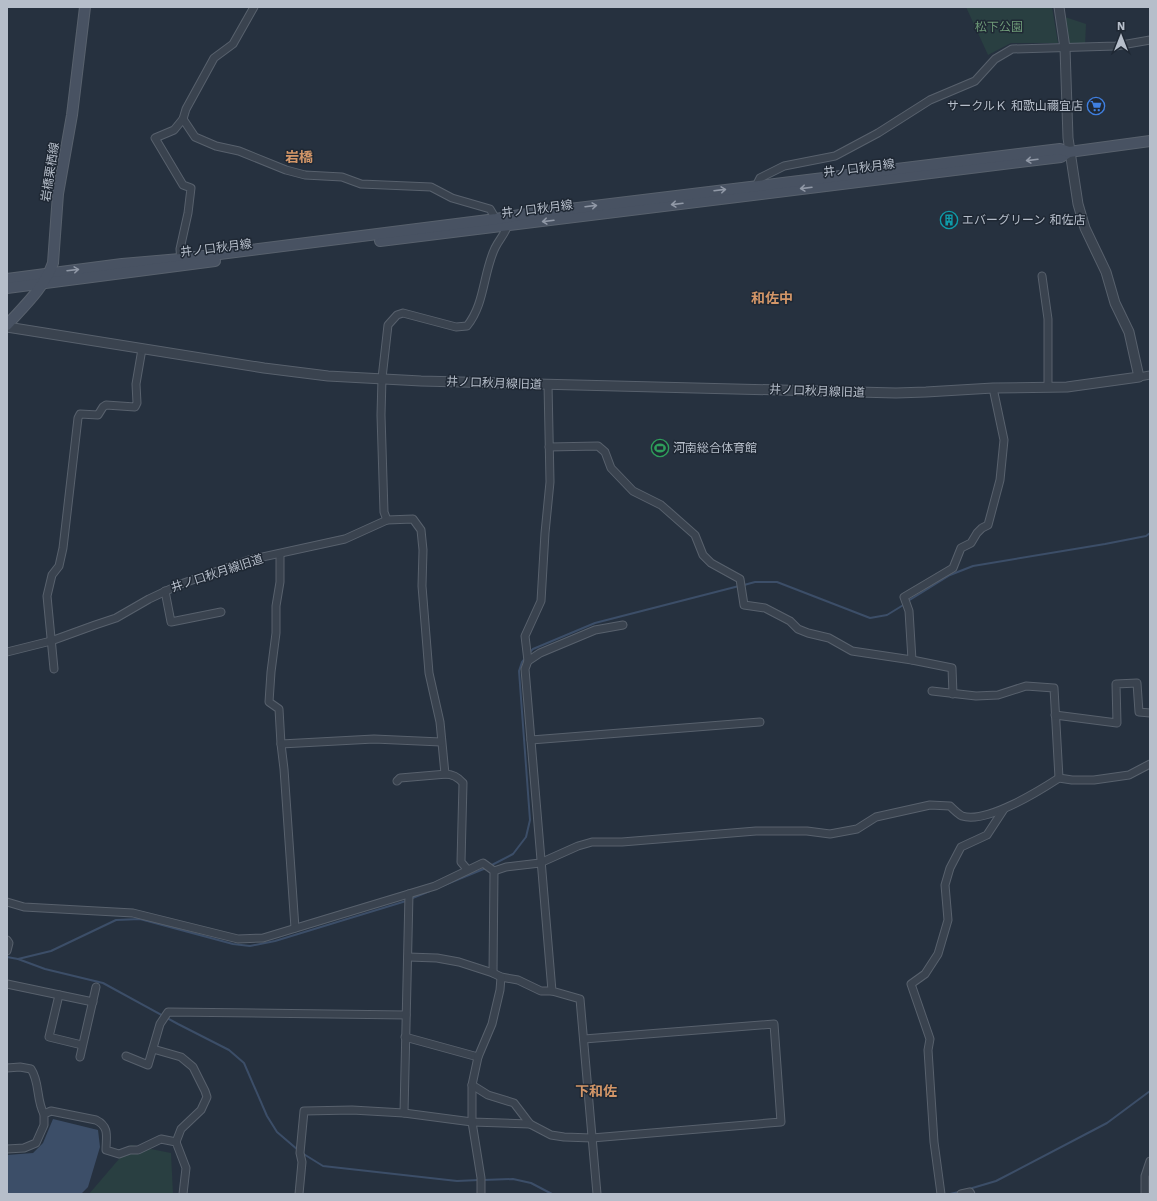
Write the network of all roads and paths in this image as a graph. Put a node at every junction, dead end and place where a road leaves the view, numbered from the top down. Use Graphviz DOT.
graph roads {
  1 [pos="84,7"];
  2 [pos="254,7"];
  3 [pos="1059,7"];
  4 [pos="1150,40"];
  5 [pos="1065,48"];
  6 [pos="183,119"];
  7 [pos="1150,141"];
  8 [pos="1069,152"];
  9 [pos="757,190"];
  10 [pos="496,219"];
  11 [pos="509,221"];
  12 [pos="181,262"];
  13 [pos="50,273"];
  14 [pos="1042,276"];
  15 [pos="7,279"];
  16 [pos="43,283"];
  17 [pos="7,288"];
  18 [pos="7,326"];
  19 [pos="142,349"];
  20 [pos="1150,375"];
  21 [pos="1139,377"];
  22 [pos="382,378"];
  23 [pos="548,384"];
  24 [pos="1048,387"];
  25 [pos="993,388"];
  26 [pos="549,447"];
  27 [pos="387,520"];
  28 [pos="280,554"];
  29 [pos="164,591"];
  30 [pos="221,612"];
  31 [pos="622,625"];
  32 [pos="51,641"];
  33 [pos="7,652"];
  34 [pos="912,660"];
  35 [pos="528,661"];
  36 [pos="54,669"];
  37 [pos="932,691"];
  38 [pos="953,694"];
  39 [pos="1150,713"];
  40 [pos="1055,715"];
  41 [pos="760,722"];
  42 [pos="531,740"];
  43 [pos="441,742"];
  44 [pos="281,744"];
  45 [pos="1150,764"];
  46 [pos="447,774"];
  47 [pos="1059,778"];
  48 [pos="397,781"];
  49 [pos="1004,809"];
  50 [pos="540,863"];
  51 [pos="467,869"];
  52 [pos="493,870"];
  53 [pos="409,894"];
  54 [pos="7,903"];
  55 [pos="295,928"];
  56 [pos="7,940"];
  57 [pos="7,951"];
  58 [pos="408,957"];
  59 [pos="493,972"];
  60 [pos="501,977"];
  61 [pos="7,984"];
  62 [pos="96,987"];
  63 [pos="552,991"];
  64 [pos="59,995"];
  65 [pos="93,1002"];
  66 [pos="406,1014"];
  67 [pos="405,1038"];
  68 [pos="584,1039"];
  69 [pos="82,1045"];
  70 [pos="153,1049"];
  71 [pos="126,1056"];
  72 [pos="80,1057"];
  73 [pos="478,1057"];
  74 [pos="7,1068"];
  75 [pos="472,1086"];
  76 [pos="404,1113"];
  77 [pos="44,1114"];
  78 [pos="472,1122"];
  79 [pos="530,1124"];
  80 [pos="592,1138"];
  81 [pos="176,1142"];
  82 [pos="7,1149"];
  83 [pos="1150,1161"];
  84 [pos="183,1194"];
  85 [pos="299,1194"];
  86 [pos="481,1194"];
  87 [pos="597,1194"];
  88 [pos="941,1194"];
  89 [pos="961,1194"];
  90 [pos="971,1194"];
  91 [pos="1145,1194"];
  1 -- 13 [label="main road, 岩橋栗栖線"];
  2 -- 6 [label="street"];
  3 -- 5 [label="street"];
  4 -- 5 [label="street"];
  5 -- 8 [label="street"];
  5 -- 9 [label="street"];
  6 -- 10 [label="street"];
  6 -- 12 [label="street"];
  7 -- 8 [label="main road, 井ノ口秋月線"];
  8 -- 9 [label="main road, 井ノ口秋月線"];
  8 -- 21 [label="street"];
  9 -- 11 [label="main road, 井ノ口秋月線"];
  10 -- 11 [label="main road, 井ノ口秋月線"];
  10 -- 12 [label="main road, 井ノ口秋月線"];
  11 -- 12 [label="main road, 井ノ口秋月線"];
  11 -- 22 [label="street"];
  13 -- 12 [label="main road, 井ノ口秋月線, one-way"];
  12 -- 16 [label="main road, 井ノ口秋月線"];
  13 -- 15 [label="main road, 井ノ口秋月線"];
  13 -- 16 [label="main road, 岩橋栗栖線"];
  14 -- 24 [label="street"];
  16 -- 17 [label="main road, 井ノ口秋月線"];
  16 -- 18 [label="main road, 岩橋栗栖線"];
  18 -- 19 [label="street, 井ノ口秋月線旧道"];
  19 -- 22 [label="street, 井ノ口秋月線旧道"];
  19 -- 32 [label="street"];
  20 -- 21 [label="street, 井ノ口秋月線旧道"];
  21 -- 24 [label="street, 井ノ口秋月線旧道"];
  22 -- 23 [label="street, 井ノ口秋月線旧道"];
  22 -- 27 [label="street"];
  23 -- 25 [label="street, 井ノ口秋月線旧道"];
  23 -- 26 [label="street"];
  24 -- 25 [label="street, 井ノ口秋月線旧道"];
  25 -- 34 [label="street"];
  26 -- 34 [label="street"];
  26 -- 35 [label="street"];
  27 -- 28 [label="street, 井ノ口秋月線旧道"];
  27 -- 43 [label="street"];
  28 -- 29 [label="street, 井ノ口秋月線旧道"];
  28 -- 44 [label="street"];
  29 -- 30 [label="street"];
  29 -- 32 [label="street, 井ノ口秋月線旧道"];
  31 -- 35 [label="street"];
  32 -- 33 [label="street, 井ノ口秋月線旧道"];
  32 -- 36 [label="street"];
  34 -- 38 [label="street"];
  35 -- 42 [label="street"];
  37 -- 38 [label="street"];
  38 -- 40 [label="street"];
  39 -- 40 [label="street"];
  40 -- 47 [label="street"];
  41 -- 42 [label="street"];
  42 -- 50 [label="street"];
  43 -- 44 [label="street"];
  43 -- 46 [label="street"];
  44 -- 55 [label="street"];
  45 -- 47 [label="street"];
  46 -- 48 [label="street"];
  46 -- 51 [label="street"];
  47 -- 49 [label="street"];
  49 -- 50 [label="street"];
  49 -- 88 [label="street"];
  50 -- 52 [label="street"];
  50 -- 63 [label="street"];
  51 -- 52 [label="street"];
  51 -- 53 [label="street"];
  52 -- 59 [label="street"];
  53 -- 55 [label="street"];
  53 -- 58 [label="street"];
  54 -- 55 [label="street"];
  56 -- 57 [label="street"];
  58 -- 59 [label="street"];
  58 -- 66 [label="street"];
  59 -- 60 [label="street"];
  60 -- 63 [label="street"];
  60 -- 73 [label="street"];
  61 -- 64 [label="street"];
  62 -- 65 [label="street"];
  63 -- 68 [label="street"];
  64 -- 65 [label="street"];
  64 -- 69 [label="street"];
  65 -- 69 [label="street"];
  66 -- 67 [label="street"];
  66 -- 70 [label="street"];
  67 -- 73 [label="street"];
  67 -- 76 [label="street"];
  68 -- 80 [label="street"];
  68 -- 80 [label="street"];
  69 -- 72 [label="street"];
  70 -- 71 [label="street"];
  70 -- 81 [label="street"];
  73 -- 75 [label="street"];
  74 -- 77 [label="street"];
  75 -- 78 [label="street"];
  75 -- 79 [label="street"];
  76 -- 78 [label="street"];
  76 -- 85 [label="street"];
  77 -- 81 [label="street"];
  77 -- 82 [label="street"];
  78 -- 79 [label="street"];
  78 -- 86 [label="street"];
  79 -- 80 [label="street"];
  80 -- 87 [label="street"];
  81 -- 84 [label="street"];
  83 -- 91 [label="street"];
  89 -- 90 [label="street"];
}
